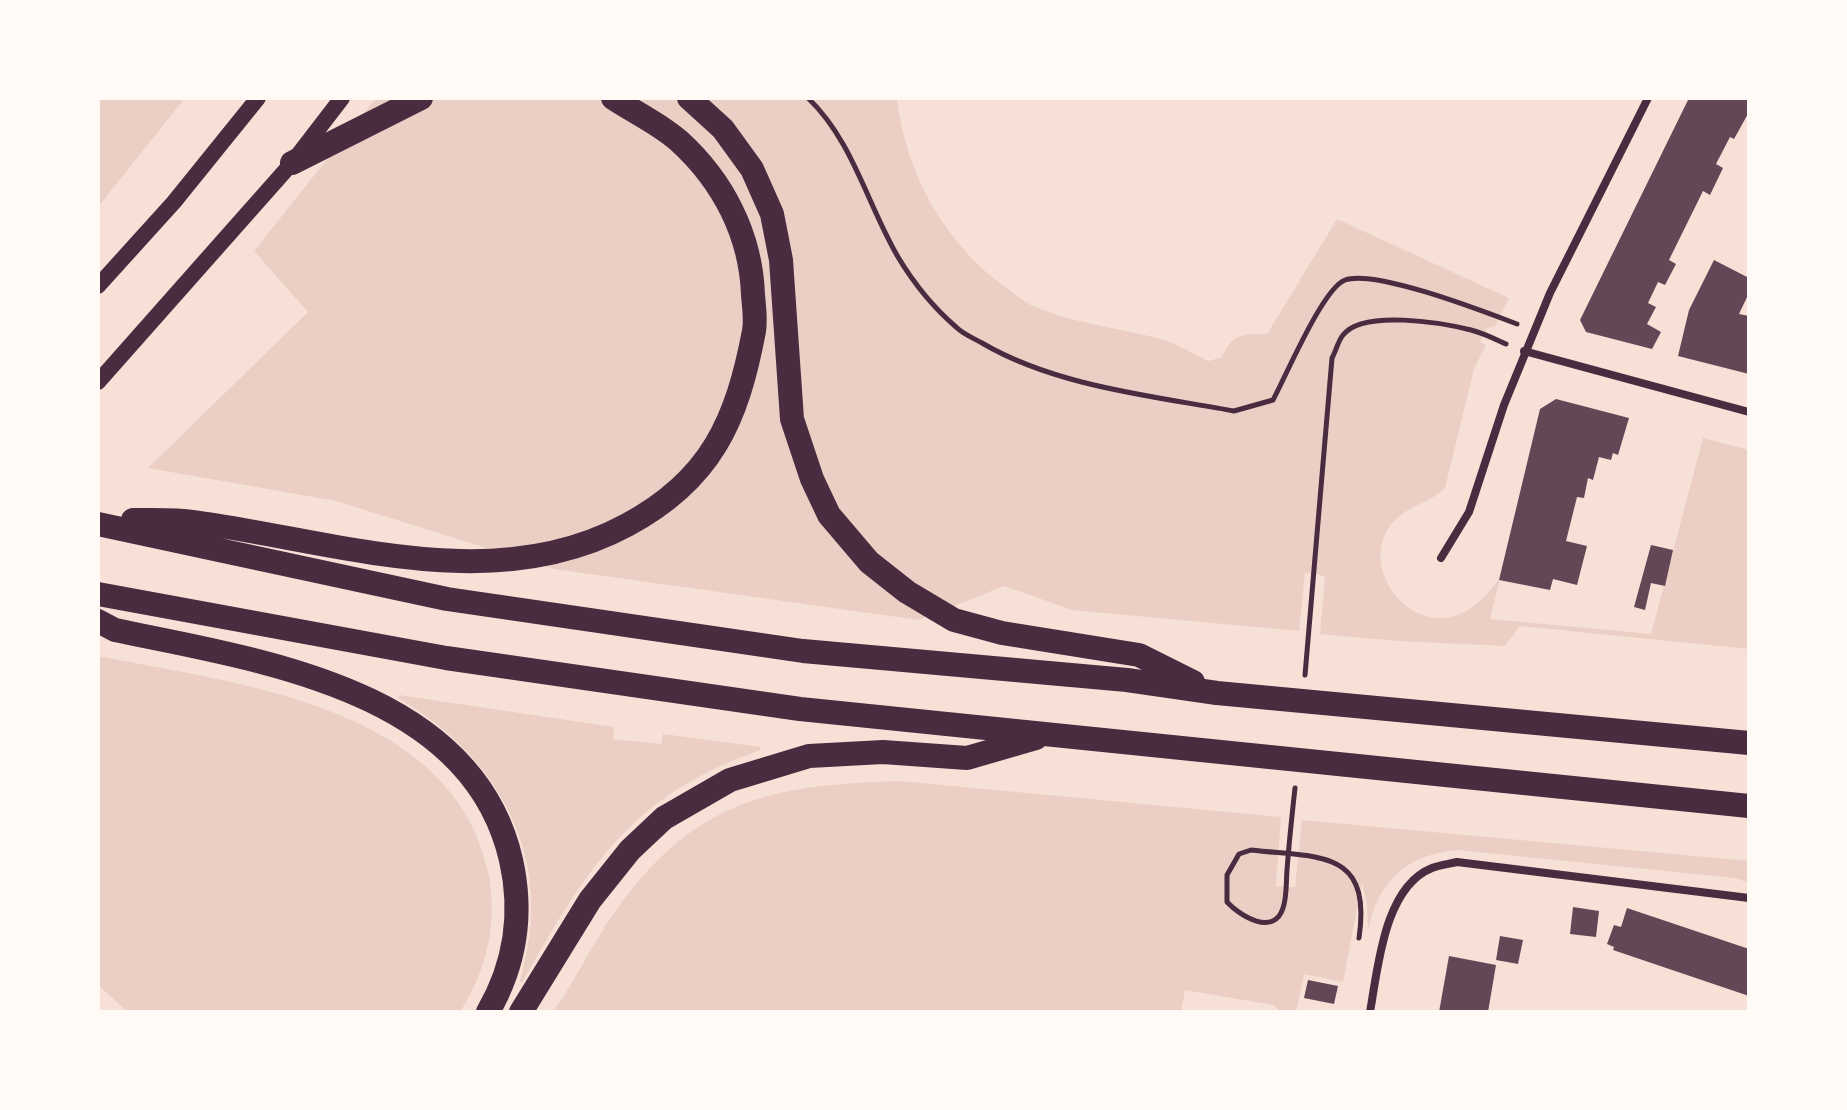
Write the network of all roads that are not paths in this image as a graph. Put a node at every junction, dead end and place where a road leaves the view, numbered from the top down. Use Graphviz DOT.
graph roads {
  1 [pos="258,98"];
  2 [pos="342,98"];
  3 [pos="421,98"];
  4 [pos="613,98"];
  5 [pos="689,98"];
  6 [pos="1648,98"];
  7 [pos="292,163"];
  8 [pos="98,286"];
  9 [pos="1524,351"];
  10 [pos="98,382"];
  11 [pos="1749,412"];
  12 [pos="98,521"];
  13 [pos="1441,558"];
  14 [pos="98,594"];
  15 [pos="98,621"];
  16 [pos="1217,693"];
  17 [pos="1050,734"];
  18 [pos="1749,743"];
  19 [pos="1749,806"];
  20 [pos="1749,898"];
  21 [pos="488,1012"];
  22 [pos="521,1012"];
  23 [pos="1370,1012"];
  1 -- 8 [label="main road"];
  2 -- 7 [label="main road"];
  3 -- 7 [label="highway"];
  4 -- 12 [label="highway"];
  5 -- 16 [label="highway"];
  6 -- 9 [label="street"];
  7 -- 10 [label="main road"];
  9 -- 11 [label="street"];
  9 -- 13 [label="street"];
  12 -- 16 [label="highway"];
  14 -- 17 [label="highway"];
  15 -- 21 [label="highway"];
  16 -- 18 [label="highway"];
  17 -- 19 [label="highway"];
  17 -- 22 [label="highway"];
  20 -- 23 [label="street"];
}
